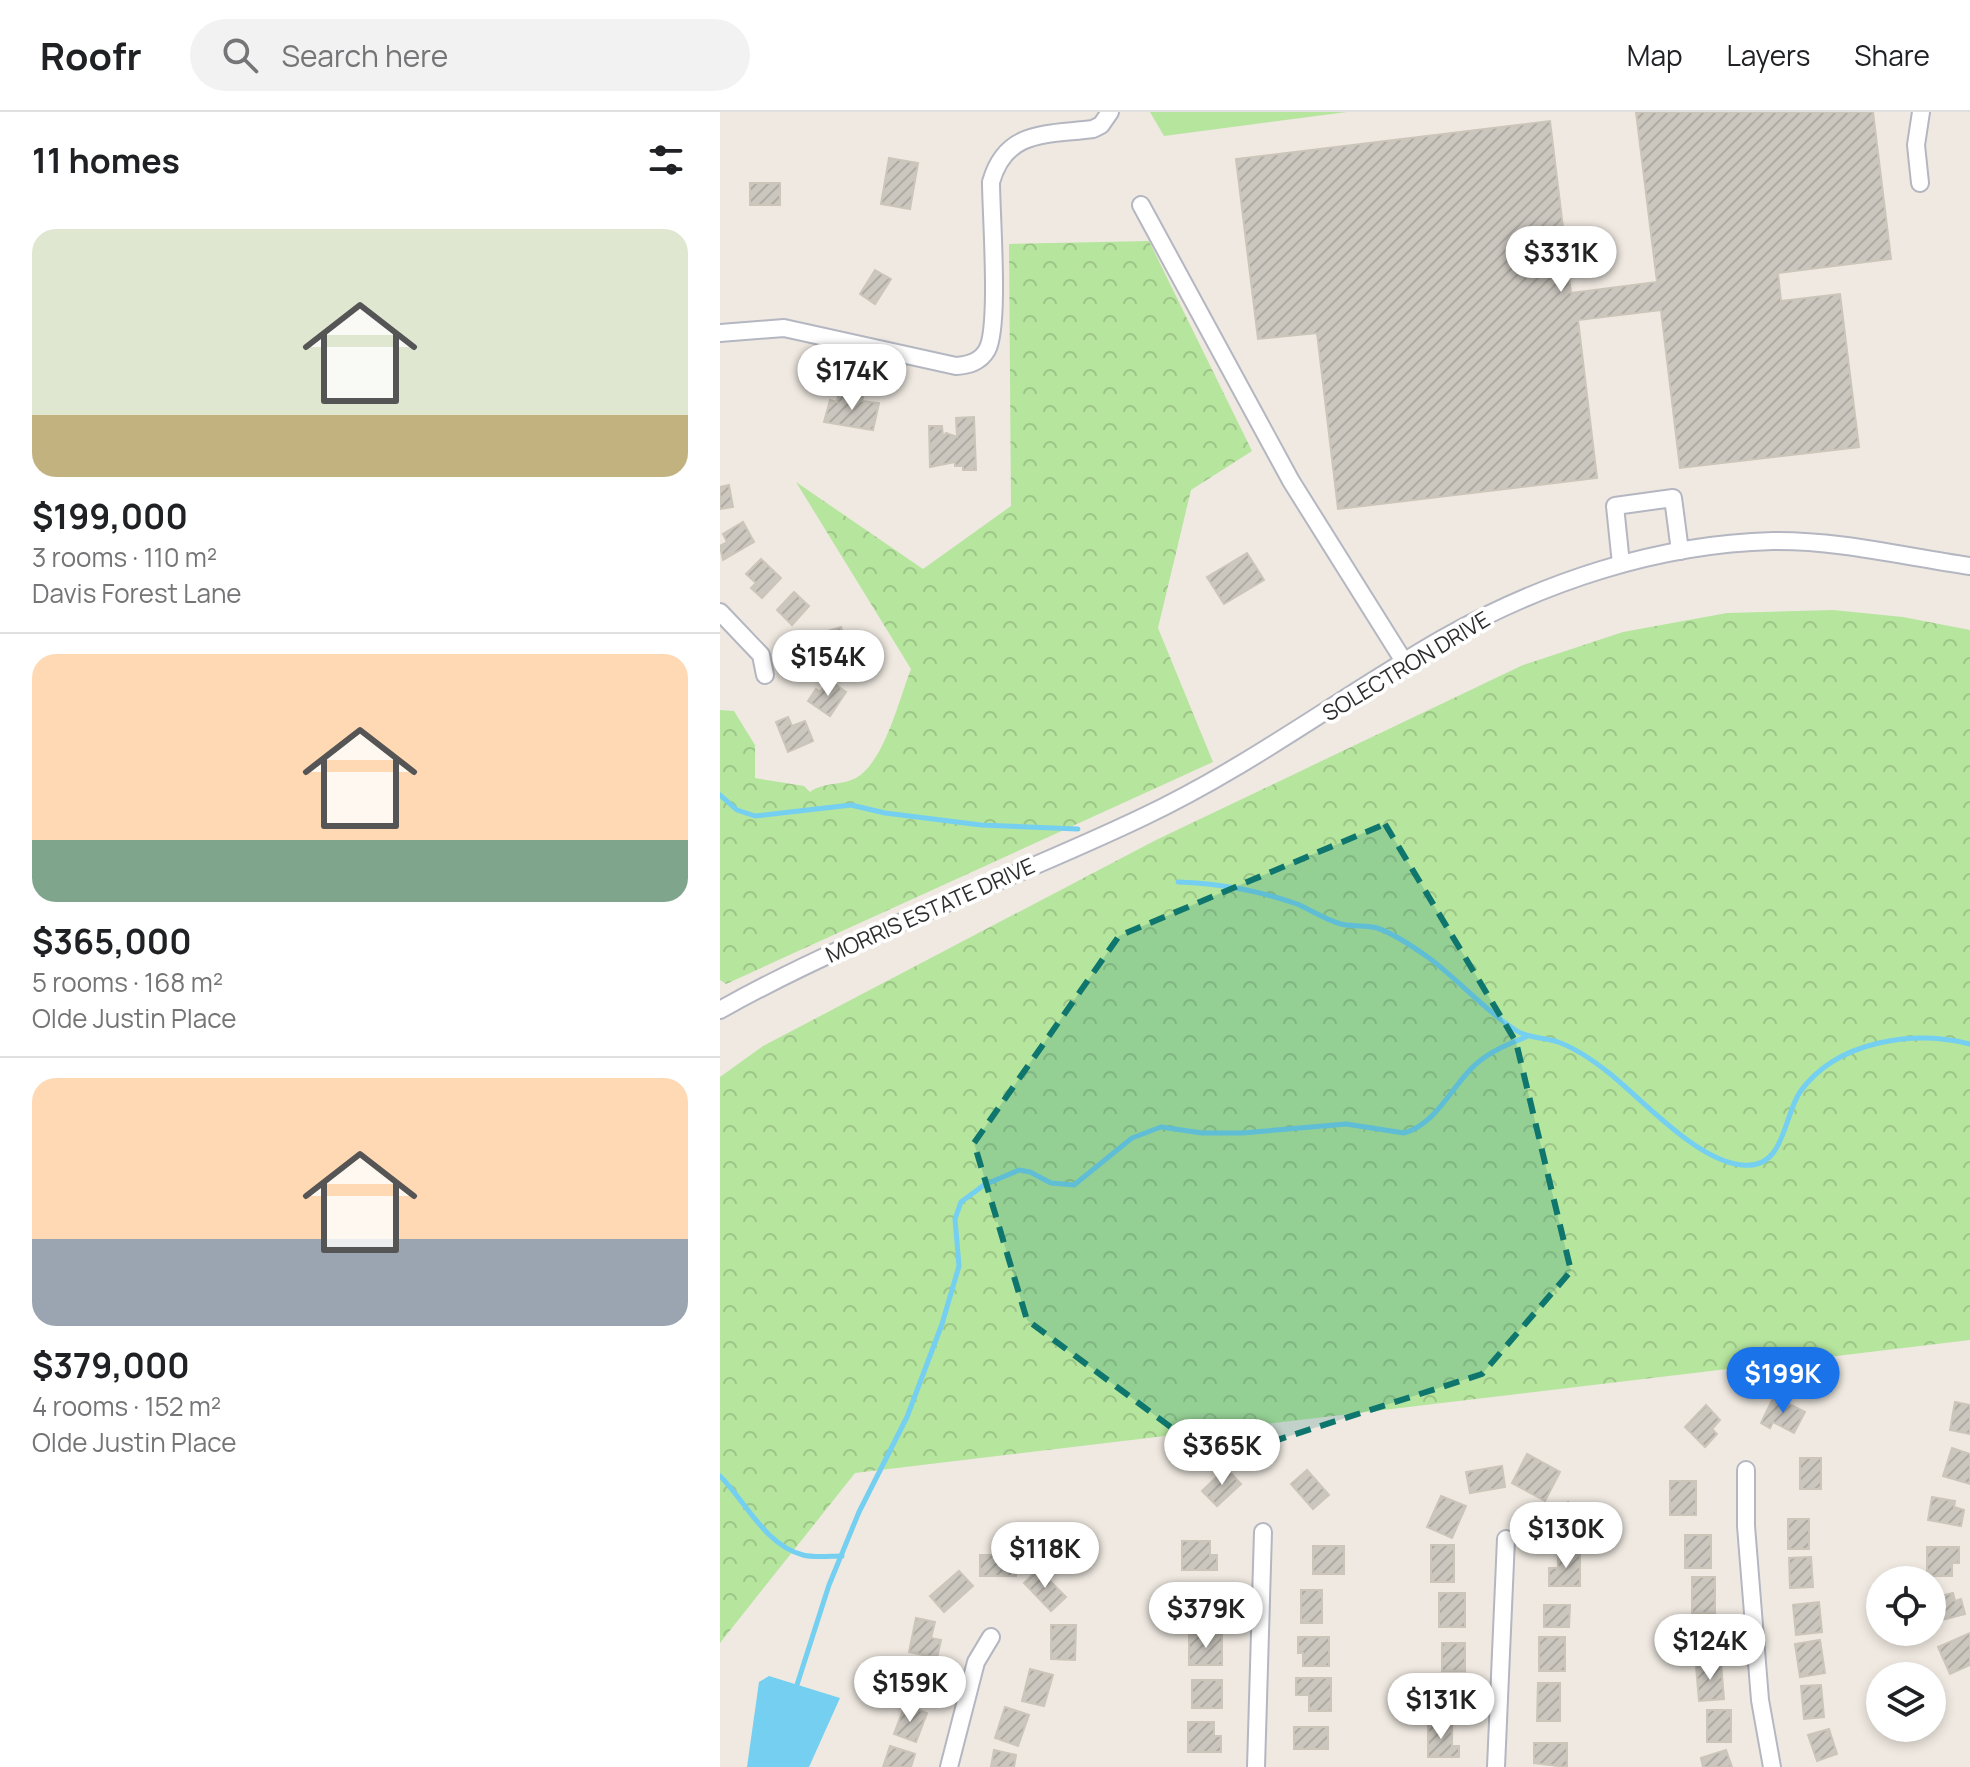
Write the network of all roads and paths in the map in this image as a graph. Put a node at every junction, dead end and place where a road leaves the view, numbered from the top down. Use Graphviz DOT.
graph roads {
  1 [pos="1110,112"];
  2 [pos="1921,112"];
  3 [pos="1920,183"];
  4 [pos="1141,205"];
  5 [pos="720,333"];
  6 [pos="1680,551"];
  7 [pos="1621,564"];
  8 [pos="1970,566"];
  9 [pos="720,612"];
  10 [pos="1405,663"];
  11 [pos="765,675"];
  12 [pos="1143,818"];
  13 [pos="720,1010"];
  14 [pos="1746,1470"];
  15 [pos="1263,1532"];
  16 [pos="1506,1539"];
  17 [pos="991,1637"];
  18 [pos="949,1767"];
  19 [pos="1256,1767"];
  20 [pos="1496,1767"];
  21 [pos="1772,1767"];
  1 -- 5 [label="street"];
  2 -- 3 [label="street"];
  4 -- 10 [label="street"];
  6 -- 7 [label="street, SOLECTRON DRIVE"];
  6 -- 7 [label="street"];
  6 -- 8 [label="street, SOLECTRON DRIVE"];
  7 -- 10 [label="street, SOLECTRON DRIVE"];
  9 -- 11 [label="street"];
  10 -- 12 [label="street, SOLECTRON DRIVE"];
  12 -- 13 [label="street, MORRIS ESTATE DRIVE"];
  14 -- 21 [label="street"];
  15 -- 19 [label="street"];
  16 -- 20 [label="street"];
  17 -- 18 [label="street"];
}
